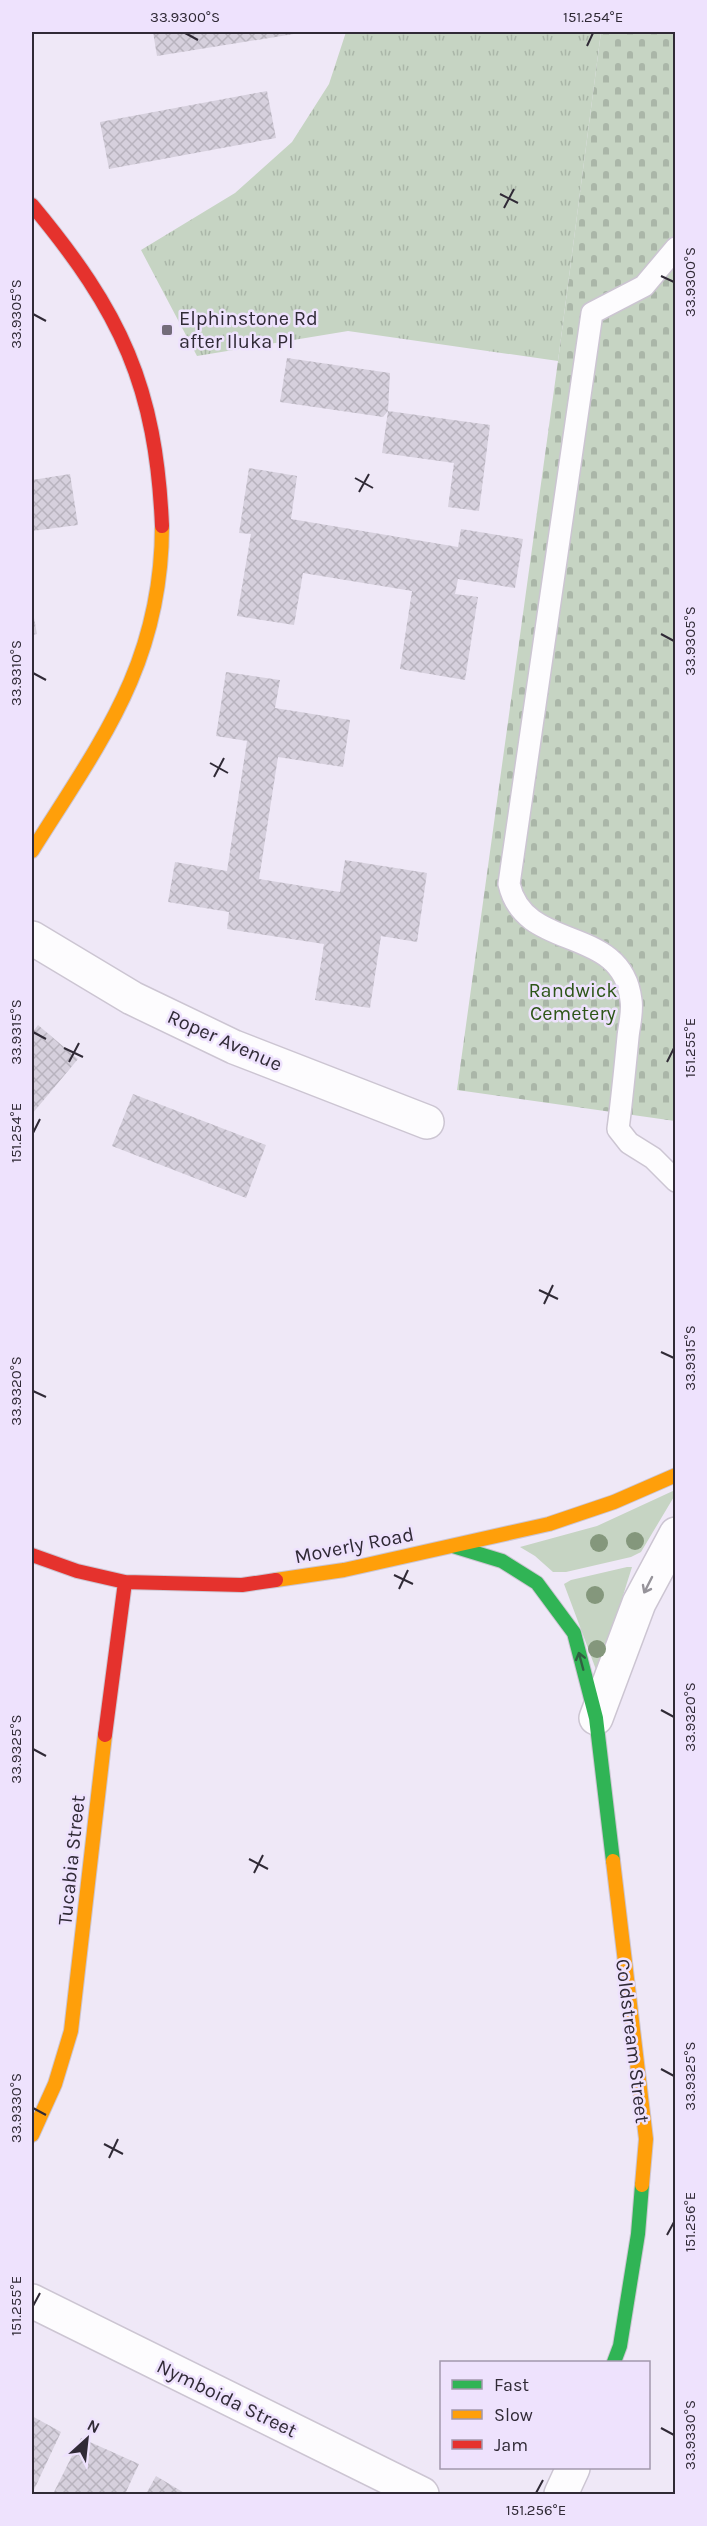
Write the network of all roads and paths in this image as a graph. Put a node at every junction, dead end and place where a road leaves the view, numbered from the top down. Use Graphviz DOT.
graph roads {
  1 [pos="32,205"];
  2 [pos="675,248"];
  3 [pos="32,850"];
  4 [pos="32,938"];
  5 [pos="427,1122"];
  6 [pos="675,1181"];
  7 [pos="675,1475"];
  8 [pos="675,1534"];
  9 [pos="453,1546"];
  10 [pos="32,1555"];
  11 [pos="124,1582"];
  12 [pos="596,1718"];
  13 [pos="32,2135"];
  14 [pos="32,2301"];
  15 [pos="614,2361"];
  16 [pos="573,2469"];
  17 [pos="422,2494"];
  18 [pos="561,2494"];
  1 -- 3 [label="street"];
  2 -- 6 [label="lane"];
  4 -- 5 [label="street, Roper Avenue"];
  7 -- 9 [label="street, Moverly Road"];
  8 -- 12 [label="street, Coldstream Street, one-way"];
  9 -- 11 [label="street, Moverly Road"];
  12 -- 9 [label="street, Coldstream Street, one-way"];
  10 -- 11 [label="street, Moverly Road"];
  11 -- 13 [label="street, Tucabia Street"];
  12 -- 15 [label="street, Coldstream Street"];
  14 -- 17 [label="street, Nymboida Street"];
  16 -- 18 [label="street"];
}
